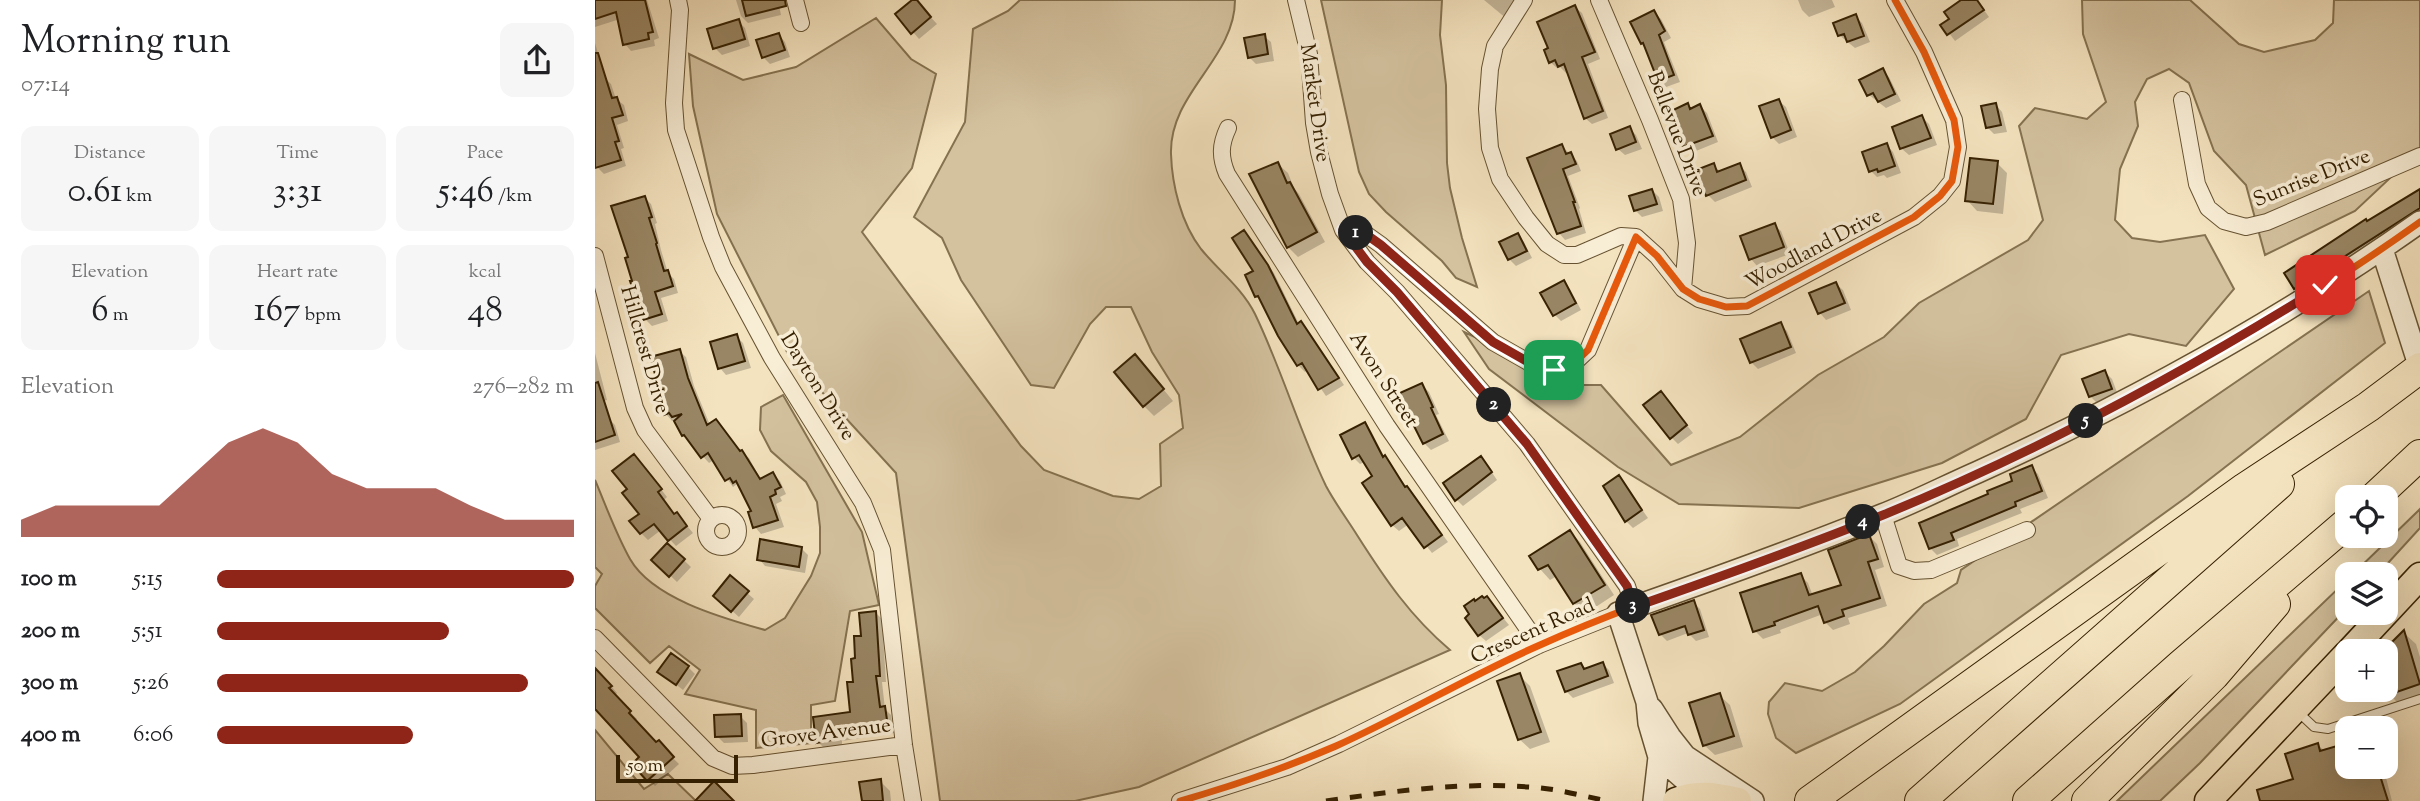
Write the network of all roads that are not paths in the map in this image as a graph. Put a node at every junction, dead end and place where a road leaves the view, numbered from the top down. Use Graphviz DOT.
graph roads {
  1 [pos="678,0"];
  2 [pos="795,0"];
  3 [pos="1296,0"];
  4 [pos="1524,0"];
  5 [pos="1599,0"];
  6 [pos="1895,0"];
  7 [pos="801,23"];
  8 [pos="2182,100"];
  9 [pos="1228,128"];
  10 [pos="2420,156"];
  11 [pos="2420,222"];
  12 [pos="1343,230"];
  13 [pos="1636,237"];
  14 [pos="2382,249"];
  15 [pos="595,256"];
  16 [pos="1683,289"];
  17 [pos="2414,373"];
  18 [pos="2368,407"];
  19 [pos="2420,455"];
  20 [pos="2388,485"];
  21 [pos="1883,515"];
  22 [pos="711,519"];
  23 [pos="2027,530"];
  24 [pos="2335,533"];
  25 [pos="2335,535"];
  26 [pos="2420,576"];
  27 [pos="1626,610"];
  28 [pos="595,638"];
  29 [pos="2361,639"];
  30 [pos="1539,645"];
  31 [pos="2335,667"];
  32 [pos="2420,699"];
  33 [pos="1647,702"];
  34 [pos="2295,709"];
  35 [pos="904,745"];
  36 [pos="1659,757"];
  37 [pos="1708,794"];
  38 [pos="1926,794"];
  39 [pos="1813,800"];
  40 [pos="913,801"];
  41 [pos="1180,801"];
  42 [pos="1654,801"];
  43 [pos="1676,801"];
  44 [pos="1738,801"];
  45 [pos="1753,801"];
  46 [pos="2028,801"];
  47 [pos="2087,801"];
  48 [pos="2208,801"];
  1 -- 35 [label="street, Dayton Drive"];
  2 -- 7 [label="street"];
  3 -- 12 [label="street, Market Drive"];
  4 -- 13 [label="street"];
  5 -- 16 [label="street, Bellevue Drive"];
  6 -- 16 [label="street, Woodland Drive"];
  8 -- 10 [label="street, Sunrise Drive"];
  9 -- 30 [label="street, Avon Street"];
  11 -- 14 [label="street, Crescent Road"];
  12 -- 13 [label="street"];
  12 -- 27 [label="street, Market Drive"];
  13 -- 16 [label="street, Woodland Drive"];
  14 -- 17 [label="street"];
  14 -- 21 [label="street, Crescent Road"];
  15 -- 22 [label="street, Hillcrest Drive"];
  17 -- 18 [label="highway"];
  18 -- 38 [label="highway"];
  18 -- 39 [label="highway"];
  19 -- 20 [label="highway"];
  21 -- 23 [label="street"];
  21 -- 27 [label="street, Crescent Road"];
  24 -- 46 [label="highway"];
  25 -- 47 [label="highway"];
  26 -- 29 [label="main road"];
  27 -- 30 [label="street, Crescent Road"];
  27 -- 33 [label="street, Market Drive"];
  28 -- 35 [label="street, Grove Avenue"];
  30 -- 41 [label="street, Crescent Road"];
  31 -- 34 [label="main road"];
  32 -- 34 [label="lane"];
  33 -- 36 [label="street"];
  33 -- 45 [label="street"];
  34 -- 48 [label="main road"];
  35 -- 40 [label="street, Dayton Drive"];
  36 -- 37 [label="street"];
  36 -- 42 [label="street"];
  37 -- 43 [label="main road"];
  37 -- 44 [label="main road"];
}
